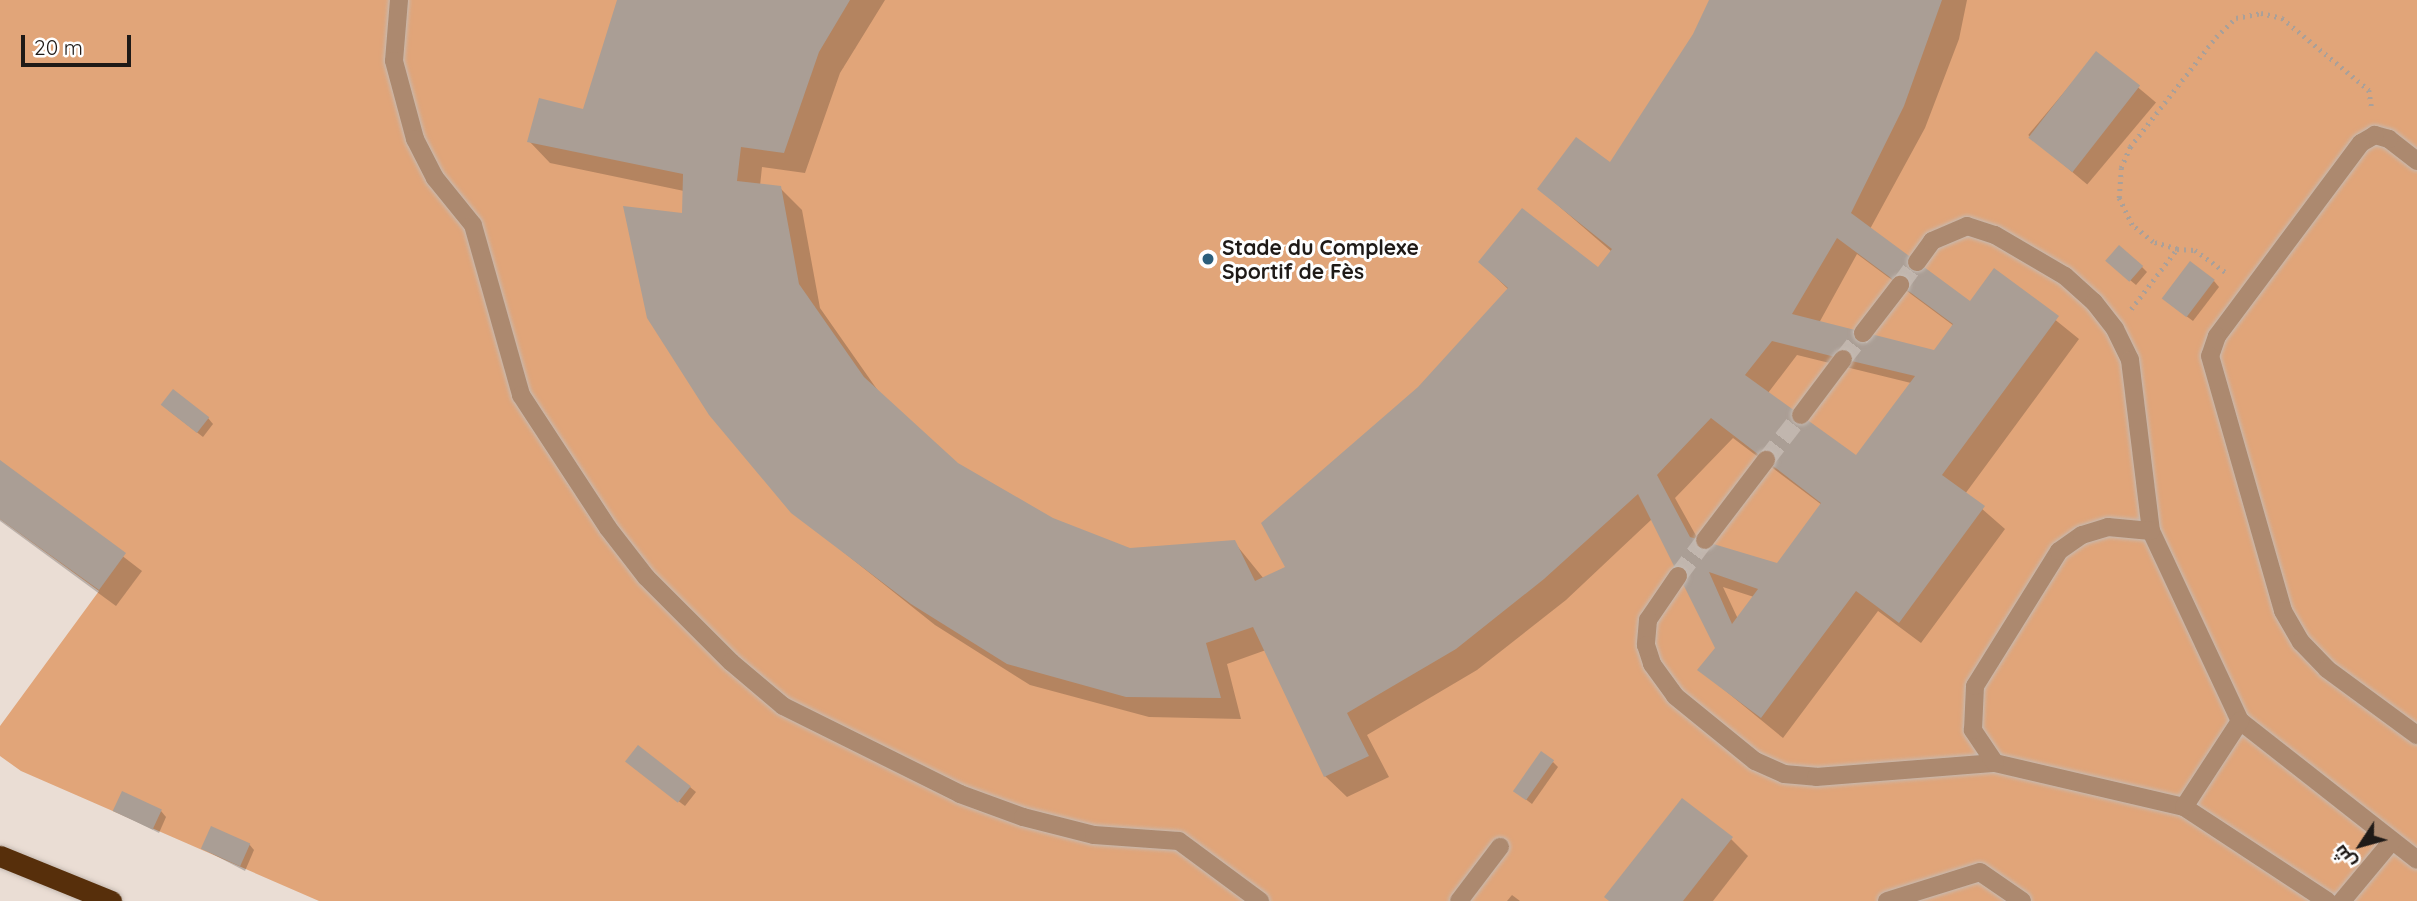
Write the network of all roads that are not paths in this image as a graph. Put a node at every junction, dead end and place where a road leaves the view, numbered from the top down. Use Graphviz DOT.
graph roads {
  1 [pos="399,0"];
  2 [pos="2417,161"];
  3 [pos="1917,262"];
  4 [pos="1900,285"];
  5 [pos="1863,333"];
  6 [pos="1843,359"];
  7 [pos="1801,415"];
  8 [pos="1766,460"];
  9 [pos="2151,531"];
  10 [pos="1705,540"];
  11 [pos="1678,576"];
  12 [pos="2240,721"];
  13 [pos="2417,735"];
  14 [pos="1995,762"];
  15 [pos="2184,807"];
  16 [pos="2392,841"];
  17 [pos="1500,847"];
  18 [pos="0,856"];
  19 [pos="2417,860"];
  20 [pos="111,901"];
  21 [pos="1259,901"];
  22 [pos="1459,901"];
  23 [pos="1887,901"];
  24 [pos="2022,901"];
  25 [pos="2327,901"];
  26 [pos="2342,901"];
  1 -- 21 [label="lane"];
  2 -- 13 [label="lane"];
  3 -- 9 [label="lane"];
  4 -- 5 [label="lane"];
  6 -- 7 [label="lane"];
  8 -- 10 [label="lane"];
  9 -- 12 [label="lane"];
  9 -- 14 [label="lane"];
  11 -- 14 [label="lane"];
  12 -- 15 [label="lane"];
  12 -- 16 [label="lane"];
  14 -- 15 [label="lane"];
  15 -- 25 [label="lane"];
  16 -- 19 [label="lane"];
  16 -- 26 [label="lane"];
  17 -- 22 [label="lane"];
  18 -- 20 [label="highway"];
  23 -- 24 [label="lane"];
}
